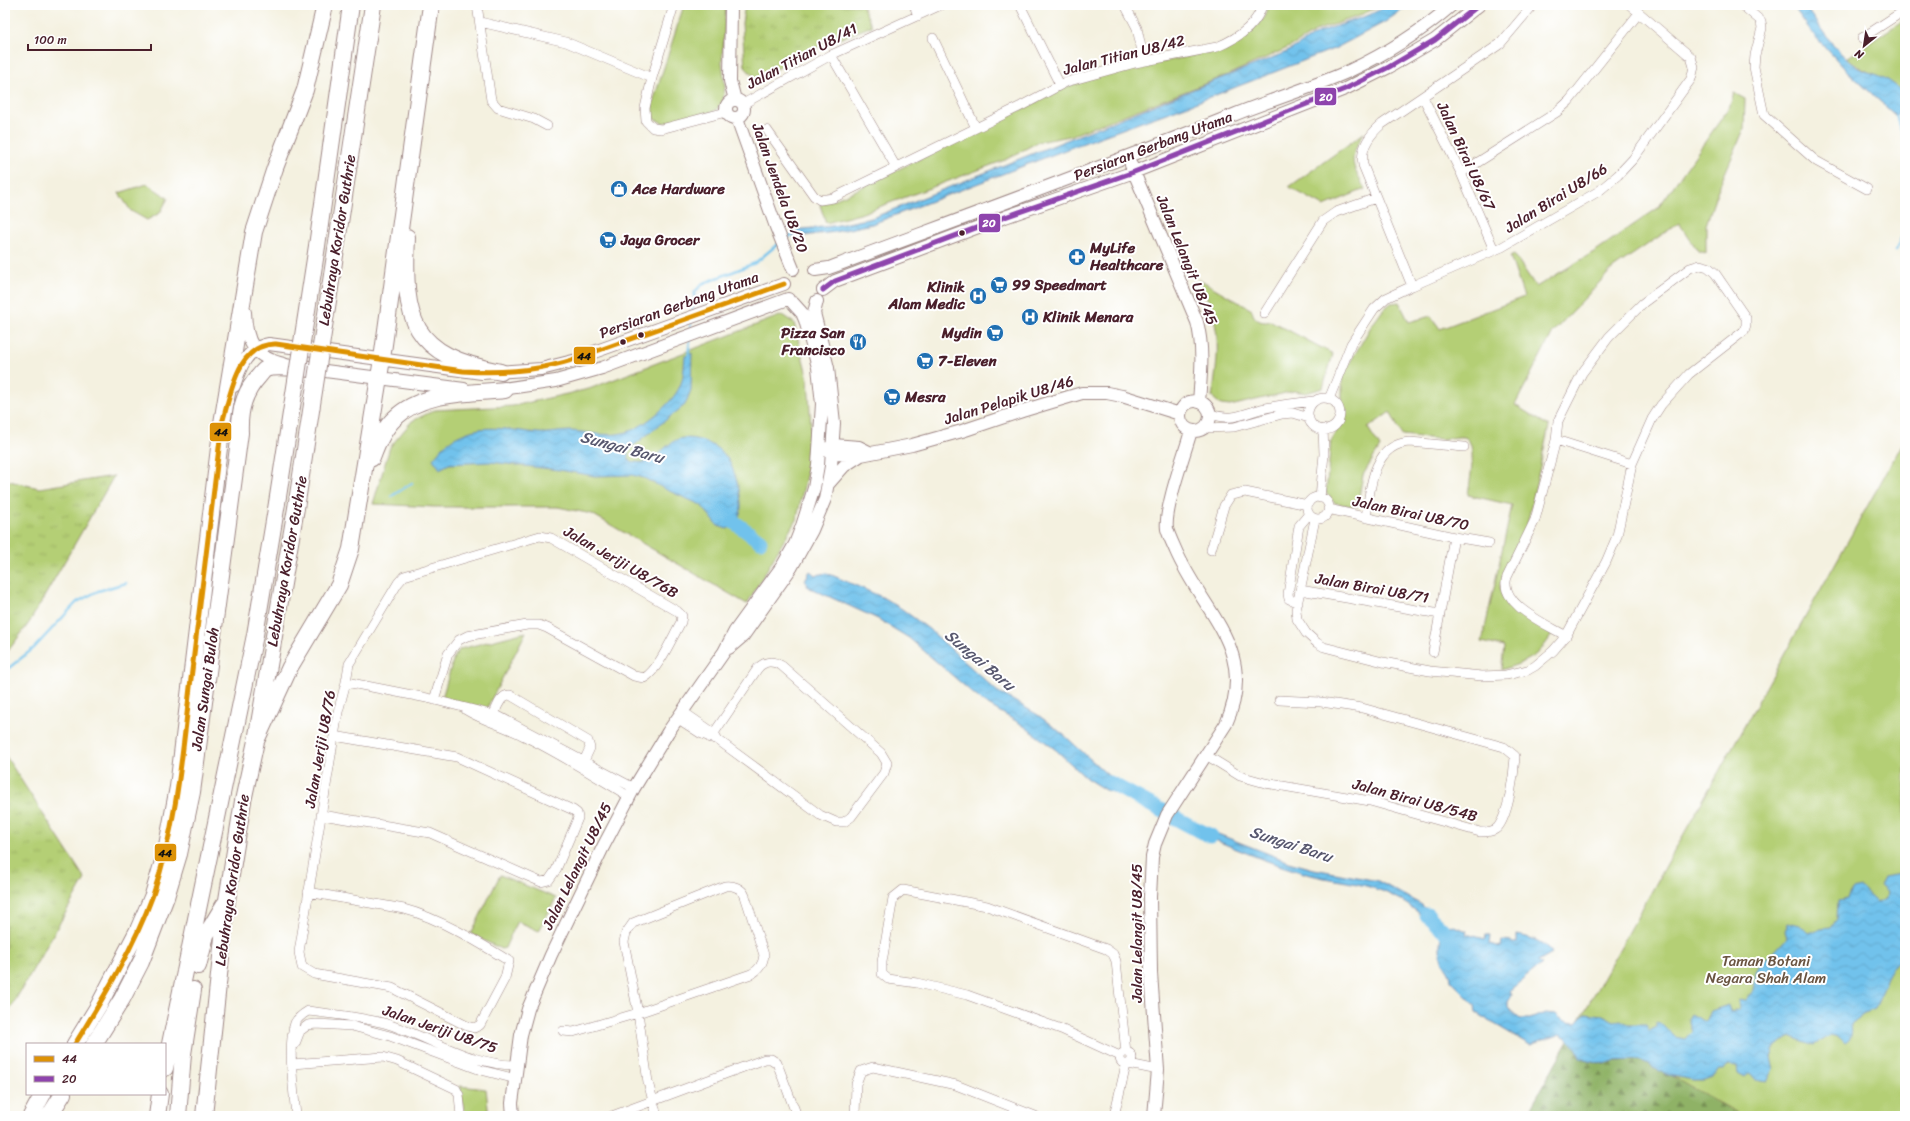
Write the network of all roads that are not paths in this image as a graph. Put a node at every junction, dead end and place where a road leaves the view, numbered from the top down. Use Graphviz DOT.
graph roads {
  1 [pos="325,5"];
  2 [pos="351,5"];
  3 [pos="373,5"];
  4 [pos="431,5"];
  5 [pos="477,5"];
  6 [pos="674,5"];
  7 [pos="731,5"];
  8 [pos="914,5"];
  9 [pos="941,5"];
  10 [pos="1020,5"];
  11 [pos="1125,5"];
  12 [pos="1262,5"];
  13 [pos="1452,5"];
  14 [pos="1479,5"];
  15 [pos="1533,5"];
  16 [pos="1630,5"];
  17 [pos="1742,5"];
  18 [pos="1905,10"];
  19 [pos="1639,13"];
  20 [pos="918,16"];
  21 [pos="480,22"];
  22 [pos="933,38"];
  23 [pos="1862,38"];
  24 [pos="831,55"];
  25 [pos="1144,62"];
  26 [pos="652,78"];
  27 [pos="1060,85"];
  28 [pos="1423,97"];
  29 [pos="739,102"];
  30 [pos="726,112"];
  31 [pos="737,118"];
  32 [pos="547,126"];
  33 [pos="976,128"];
  34 [pos="767,130"];
  35 [pos="1128,157"];
  36 [pos="896,167"];
  37 [pos="1134,172"];
  38 [pos="1461,173"];
  39 [pos="1867,189"];
  40 [pos="1376,198"];
  41 [pos="402,203"];
  42 [pos="1494,250"];
  43 [pos="793,269"];
  44 [pos="815,270"];
  45 [pos="784,284"];
  46 [pos="1412,286"];
  47 [pos="823,290"];
  48 [pos="244,291"];
  49 [pos="791,301"];
  50 [pos="817,301"];
  51 [pos="1264,314"];
  52 [pos="255,350"];
  53 [pos="382,359"];
  54 [pos="312,369"];
  55 [pos="500,372"];
  56 [pos="379,377"];
  57 [pos="506,390"];
  58 [pos="1329,399"];
  59 [pos="1314,401"];
  60 [pos="1199,402"];
  61 [pos="1180,414"];
  62 [pos="1210,414"];
  63 [pos="1309,418"];
  64 [pos="222,423"];
  65 [pos="834,423"];
  66 [pos="1205,428"];
  67 [pos="1324,429"];
  68 [pos="1191,431"];
  69 [pos="821,434"];
  70 [pos="1556,440"];
  71 [pos="1464,447"];
  72 [pos="832,450"];
  73 [pos="864,452"];
  74 [pos="1632,464"];
  75 [pos="818,465"];
  76 [pos="362,486"];
  77 [pos="827,486"];
  78 [pos="1320,498"];
  79 [pos="1328,509"];
  80 [pos="1311,512"];
  81 [pos="1366,518"];
  82 [pos="808,528"];
  83 [pos="1454,537"];
  84 [pos="1489,543"];
  85 [pos="1211,550"];
  86 [pos="1300,590"];
  87 [pos="1298,603"];
  88 [pos="1440,614"];
  89 [pos="1566,636"];
  90 [pos="1433,652"];
  91 [pos="346,682"];
  92 [pos="434,700"];
  93 [pos="1279,700"];
  94 [pos="463,708"];
  95 [pos="494,714"];
  96 [pos="680,714"];
  97 [pos="334,736"];
  98 [pos="714,737"];
  99 [pos="256,741"];
  100 [pos="1206,755"];
  101 [pos="584,761"];
  102 [pos="632,792"];
  103 [pos="322,815"];
  104 [pos="308,892"];
  105 [pos="227,900"];
  106 [pos="638,1013"];
  107 [pos="563,1031"];
  108 [pos="76,1043"];
  109 [pos="95,1043"];
  110 [pos="292,1059"];
  111 [pos="1127,1059"];
  112 [pos="166,1063"];
  113 [pos="518,1065"];
  114 [pos="1158,1067"];
  115 [pos="516,1079"];
  116 [pos="42,1095"];
  117 [pos="62,1095"];
  118 [pos="160,1095"];
  119 [pos="652,1101"];
  120 [pos="31,1116"];
  121 [pos="49,1116"];
  122 [pos="157,1116"];
  123 [pos="178,1116"];
  124 [pos="204,1116"];
  125 [pos="296,1116"];
  126 [pos="461,1116"];
  127 [pos="513,1116"];
  128 [pos="612,1116"];
  129 [pos="657,1116"];
  130 [pos="797,1116"];
  131 [pos="855,1116"];
  132 [pos="1035,1116"];
  133 [pos="1114,1116"];
  134 [pos="1154,1116"];
  1 -- 48 [label="highway, Jalan Sungai Buloh"];
  2 -- 112 [label="highway, Lebuhraya Koridor Guthrie, bridge"];
  3 -- 99 [label="highway, Lebuhraya Koridor Guthrie, bridge"];
  4 -- 41 [label="highway"];
  5 -- 21 [label="street"];
  6 -- 26 [label="street"];
  7 -- 29 [label="street"];
  8 -- 20 [label="street"];
  9 -- 20 [label="street, Jalan Titian U8/41"];
  10 -- 27 [label="street"];
  11 -- 25 [label="street"];
  12 -- 25 [label="street, Jalan Titian U8/42"];
  13 -- 35 [label="street, Persiaran Gerbang Utama"];
  14 -- 37 [label="street, Persiaran Gerbang Utama"];
  15 -- 28 [label="street"];
  16 -- 19 [label="street, Jalan Birai U8/66"];
  17 -- 39 [label="street"];
  18 -- 23 [label="street"];
  19 -- 38 [label="street"];
  19 -- 42 [label="street, Jalan Birai U8/66"];
  20 -- 24 [label="street, Jalan Titian U8/41"];
  21 -- 26 [label="street"];
  21 -- 32 [label="street"];
  22 -- 33 [label="street"];
  24 -- 29 [label="street, Jalan Titian U8/41"];
  24 -- 36 [label="street"];
  25 -- 27 [label="street, Jalan Titian U8/42"];
  26 -- 30 [label="street"];
  27 -- 33 [label="street, Jalan Titian U8/42"];
  28 -- 38 [label="street, Jalan Birai U8/67"];
  28 -- 40 [label="street"];
  29 -- 30 [label="street"];
  29 -- 31 [label="street"];
  30 -- 31 [label="street"];
  31 -- 43 [label="street, Jalan Jendela U8/20"];
  33 -- 36 [label="street, Jalan Titian U8/42"];
  34 -- 36 [label="street, Jalan Titian U8/42"];
  35 -- 37 [label="street, Jalan Lelangit U8/45"];
  35 -- 44 [label="street, Persiaran Gerbang Utama"];
  37 -- 47 [label="street, Persiaran Gerbang Utama"];
  37 -- 60 [label="street, Jalan Lelangit U8/45"];
  38 -- 42 [label="street, Jalan Birai U8/67"];
  40 -- 46 [label="street"];
  40 -- 51 [label="street"];
  41 -- 53 [label="highway"];
  41 -- 55 [label="highway"];
  42 -- 46 [label="street, Jalan Birai U8/66"];
  43 -- 44 [label="street"];
  43 -- 45 [label="street"];
  44 -- 47 [label="street"];
  45 -- 49 [label="street"];
  45 -- 55 [label="street, Persiaran Gerbang Utama"];
  46 -- 58 [label="street, Jalan Birai U8/66"];
  47 -- 50 [label="street"];
  48 -- 52 [label="street"];
  48 -- 64 [label="highway, Jalan Sungai Buloh"];
  49 -- 50 [label="street"];
  49 -- 57 [label="street"];
  49 -- 69 [label="street, Jalan Lelangit U8/45"];
  50 -- 65 [label="street, Jalan Lelangit U8/45"];
  52 -- 53 [label="street, Persiaran Gerbang Utama"];
  52 -- 54 [label="street"];
  52 -- 64 [label="street, Persiaran Gerbang Utama"];
  53 -- 55 [label="street, Persiaran Gerbang Utama"];
  53 -- 56 [label="highway"];
  54 -- 56 [label="street"];
  54 -- 109 [label="highway, Jalan Sungai Buloh"];
  56 -- 57 [label="street"];
  56 -- 76 [label="highway"];
  57 -- 76 [label="highway"];
  58 -- 59 [label="street"];
  58 -- 67 [label="street"];
  59 -- 62 [label="street"];
  59 -- 63 [label="street"];
  60 -- 61 [label="street"];
  60 -- 62 [label="street"];
  61 -- 68 [label="street"];
  61 -- 73 [label="street, Jalan Pelapik U8/46"];
  62 -- 66 [label="street"];
  63 -- 66 [label="street"];
  63 -- 67 [label="street"];
  64 -- 108 [label="highway, Jalan Sungai Buloh"];
  65 -- 72 [label="street, Jalan Lelangit U8/45"];
  65 -- 73 [label="street"];
  66 -- 68 [label="street"];
  67 -- 78 [label="street"];
  68 -- 100 [label="street, Jalan Lelangit U8/45"];
  69 -- 72 [label="street"];
  69 -- 75 [label="street, Jalan Lelangit U8/45"];
  70 -- 74 [label="street"];
  70 -- 74 [label="street"];
  70 -- 89 [label="street"];
  71 -- 81 [label="street"];
  72 -- 73 [label="street, Jalan Pelapik U8/46"];
  72 -- 75 [label="street"];
  72 -- 77 [label="street, Jalan Lelangit U8/45"];
  73 -- 77 [label="street"];
  74 -- 89 [label="street"];
  75 -- 82 [label="street, Jalan Lelangit U8/45"];
  76 -- 99 [label="highway"];
  77 -- 82 [label="street, Jalan Lelangit U8/45"];
  78 -- 79 [label="street"];
  78 -- 80 [label="street"];
  79 -- 80 [label="street"];
  79 -- 81 [label="street, Jalan Birai U8/70"];
  80 -- 85 [label="street"];
  80 -- 86 [label="street"];
  80 -- 87 [label="street"];
  81 -- 83 [label="street, Jalan Birai U8/70"];
  82 -- 96 [label="street, Jalan Lelangit U8/45"];
  83 -- 84 [label="street, Jalan Birai U8/70"];
  83 -- 88 [label="street, Jalan Birai U8/71"];
  86 -- 87 [label="street"];
  86 -- 88 [label="street, Jalan Birai U8/71"];
  87 -- 89 [label="street"];
  88 -- 90 [label="street, Jalan Birai U8/71"];
  91 -- 92 [label="street, Jalan Jeriji U8/76"];
  91 -- 92 [label="street, Jalan Jeriji U8/76B"];
  91 -- 97 [label="street, Jalan Jeriji U8/76"];
  92 -- 94 [label="street, Jalan Jeriji U8/76"];
  93 -- 100 [label="street, Jalan Birai U8/54B"];
  94 -- 95 [label="street, Jalan Jeriji U8/76"];
  94 -- 102 [label="street, Jalan Jeriji U8/76"];
  95 -- 101 [label="street, Jalan Jeriji U8/76"];
  95 -- 101 [label="street"];
  96 -- 98 [label="street"];
  96 -- 102 [label="street, Jalan Lelangit U8/45"];
  97 -- 103 [label="street, Jalan Jeriji U8/76"];
  97 -- 103 [label="street"];
  98 -- 98 [label="street"];
  99 -- 105 [label="highway, Lebuhraya Koridor Guthrie"];
  100 -- 114 [label="street, Jalan Lelangit U8/45"];
  101 -- 102 [label="street, Jalan Jeriji U8/76"];
  102 -- 113 [label="street, Jalan Lelangit U8/45"];
  103 -- 104 [label="street, Jalan Jeriji U8/76"];
  104 -- 104 [label="street, Jalan Jeriji U8/76"];
  105 -- 123 [label="highway"];
  105 -- 124 [label="highway, Lebuhraya Koridor Guthrie"];
  106 -- 106 [label="street"];
  106 -- 107 [label="street"];
  106 -- 119 [label="street"];
  110 -- 113 [label="street, Jalan Jeriji U8/75"];
  110 -- 115 [label="street, Jalan Jeriji U8/75"];
  110 -- 125 [label="street, Jalan Jeriji U8/75"];
  110 -- 126 [label="street"];
  111 -- 111 [label="street"];
  111 -- 114 [label="street"];
  111 -- 133 [label="street"];
  113 -- 115 [label="street, Jalan Lelangit U8/45"];
  114 -- 134 [label="street, Jalan Lelangit U8/45"];
  115 -- 127 [label="street, Jalan Lelangit U8/45"];
  116 -- 120 [label="highway"];
  117 -- 121 [label="highway"];
  118 -- 122 [label="highway"];
  119 -- 128 [label="street"];
  119 -- 129 [label="street"];
  119 -- 130 [label="street"];
  131 -- 132 [label="street"];
}
